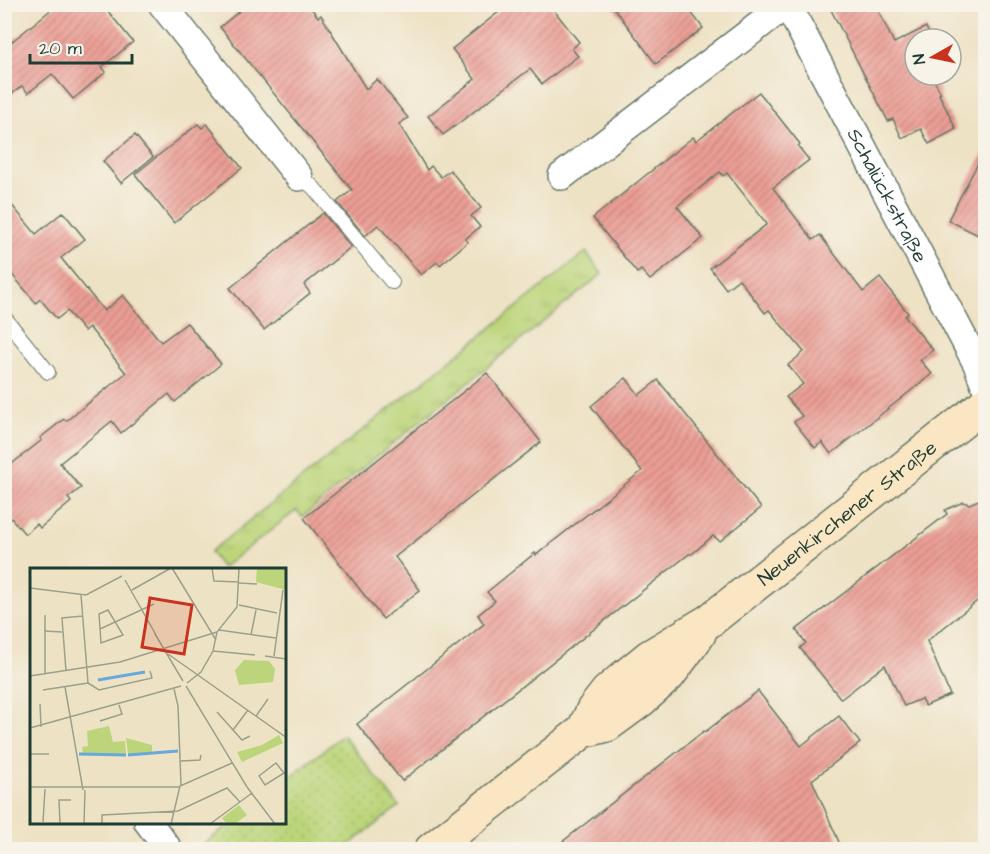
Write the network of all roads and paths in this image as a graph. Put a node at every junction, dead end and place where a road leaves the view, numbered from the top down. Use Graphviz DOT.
graph roads {
  1 [pos="162,4"];
  2 [pos="787,4"];
  3 [pos="562,176"];
  4 [pos="299,177"];
  5 [pos="392,282"];
  6 [pos="4,317"];
  7 [pos="48,372"];
  8 [pos="986,387"];
  9 [pos="986,403"];
  10 [pos="150,824"];
  11 [pos="169,849"];
  12 [pos="431,849"];
  1 -- 4 [label="street"];
  2 -- 3 [label="street, Schalückstraße"];
  2 -- 8 [label="street, Schalückstraße"];
  4 -- 5 [label="lane"];
  6 -- 7 [label="lane"];
  9 -- 12 [label="main road, Neuenkirchener Straße"];
  10 -- 11 [label="street"];
}
